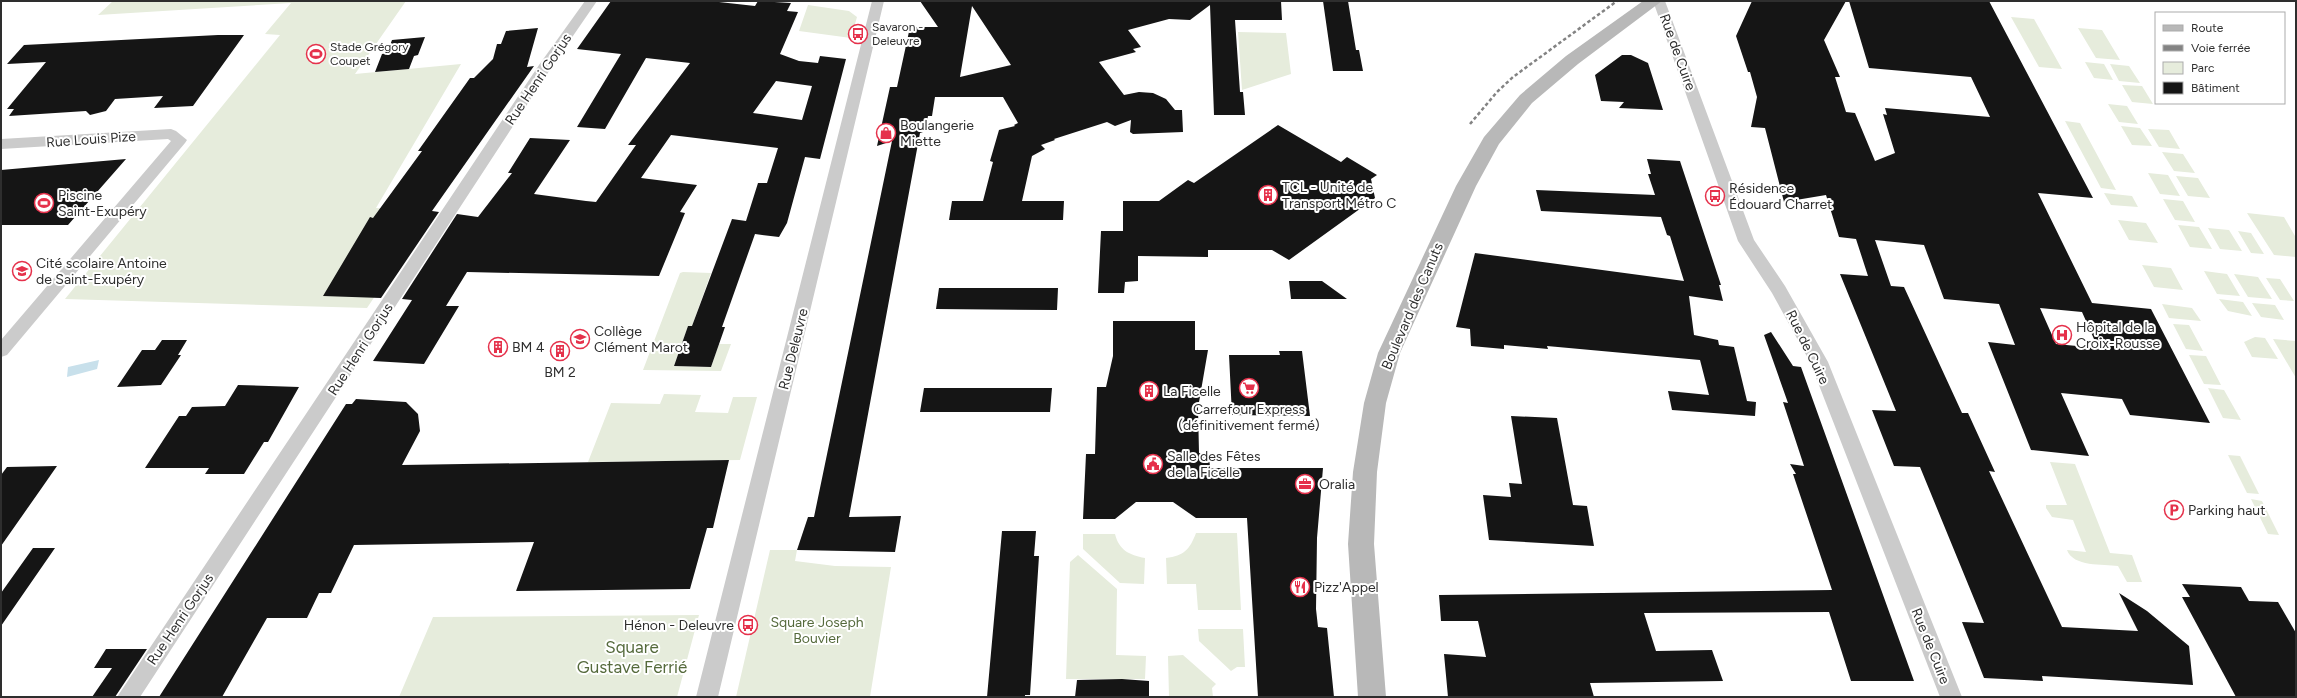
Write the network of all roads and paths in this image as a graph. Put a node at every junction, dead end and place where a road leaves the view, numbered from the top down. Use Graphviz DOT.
graph roads {
  1 [pos="591,1"];
  2 [pos="876,1"];
  3 [pos="1654,1"];
  4 [pos="1659,1"];
  5 [pos="1,144"];
  6 [pos="1,351"];
  7 [pos="128,697"];
  8 [pos="707,697"];
  9 [pos="1372,697"];
  10 [pos="1950,697"];
  1 -- 7 [label="street, Rue Henri Gorjus"];
  2 -- 8 [label="street, Rue Deleuvre"];
  3 -- 9 [label="main road, Boulevard des Canuts"];
  4 -- 10 [label="street, Rue de Cuire"];
  5 -- 6 [label="street, Rue Louis Pize"];
}
